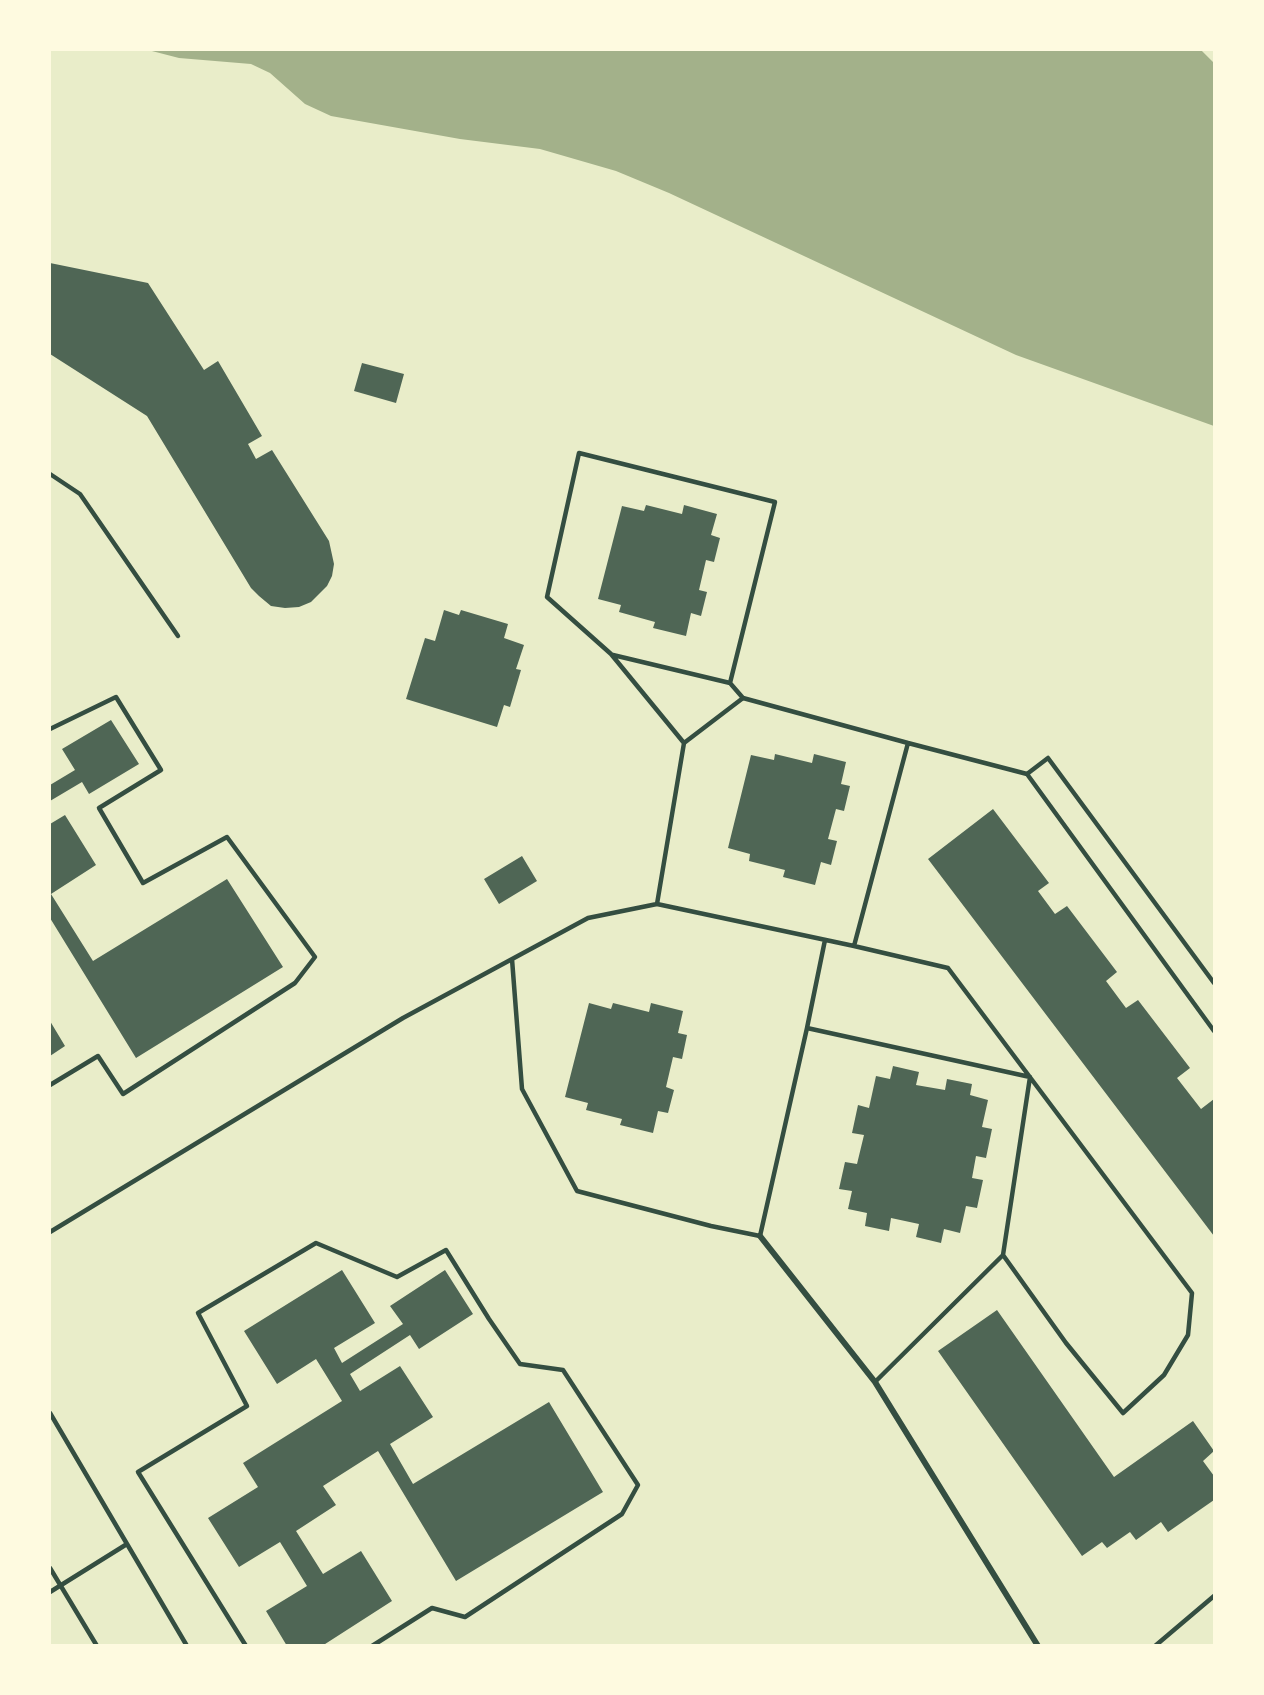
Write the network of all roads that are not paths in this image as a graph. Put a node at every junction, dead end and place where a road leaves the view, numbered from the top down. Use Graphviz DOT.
graph roads {
  1 [pos="50,474"];
  2 [pos="178,636"];
  3 [pos="611,654"];
  4 [pos="730,683"];
  5 [pos="743,698"];
  6 [pos="50,729"];
  7 [pos="684,743"];
  8 [pos="908,743"];
  9 [pos="1027,774"];
  10 [pos="657,904"];
  11 [pos="825,940"];
  12 [pos="854,946"];
  13 [pos="512,959"];
  14 [pos="1215,983"];
  15 [pos="807,1028"];
  16 [pos="1215,1031"];
  17 [pos="1030,1077"];
  18 [pos="50,1085"];
  19 [pos="50,1232"];
  20 [pos="760,1236"];
  21 [pos="1003,1255"];
  22 [pos="875,1382"];
  23 [pos="50,1413"];
  24 [pos="127,1544"];
  25 [pos="50,1568"];
  26 [pos="60,1585"];
  27 [pos="50,1592"];
  28 [pos="1215,1596"];
  29 [pos="97,1646"];
  30 [pos="187,1646"];
  31 [pos="246,1646"];
  32 [pos="372,1646"];
  33 [pos="1038,1646"];
  34 [pos="1155,1646"];
  1 -- 2 [label="lane"];
  3 -- 4 [label="lane"];
  3 -- 4 [label="lane"];
  3 -- 7 [label="lane"];
  4 -- 5 [label="lane"];
  5 -- 7 [label="lane"];
  5 -- 8 [label="lane"];
  6 -- 18 [label="lane"];
  7 -- 10 [label="lane"];
  8 -- 9 [label="lane"];
  8 -- 12 [label="lane"];
  9 -- 14 [label="lane"];
  9 -- 16 [label="lane"];
  10 -- 11 [label="lane"];
  10 -- 13 [label="lane"];
  11 -- 12 [label="lane"];
  11 -- 15 [label="lane"];
  12 -- 17 [label="lane"];
  13 -- 19 [label="lane"];
  13 -- 20 [label="lane"];
  15 -- 17 [label="lane"];
  15 -- 20 [label="lane"];
  17 -- 21 [label="lane"];
  17 -- 21 [label="lane"];
  20 -- 22 [label="street"];
  21 -- 22 [label="lane"];
  22 -- 33 [label="street"];
  23 -- 24 [label="lane"];
  24 -- 26 [label="lane"];
  24 -- 30 [label="lane"];
  25 -- 26 [label="lane"];
  26 -- 27 [label="lane"];
  26 -- 29 [label="lane"];
  28 -- 34 [label="lane"];
  31 -- 32 [label="lane"];
}
